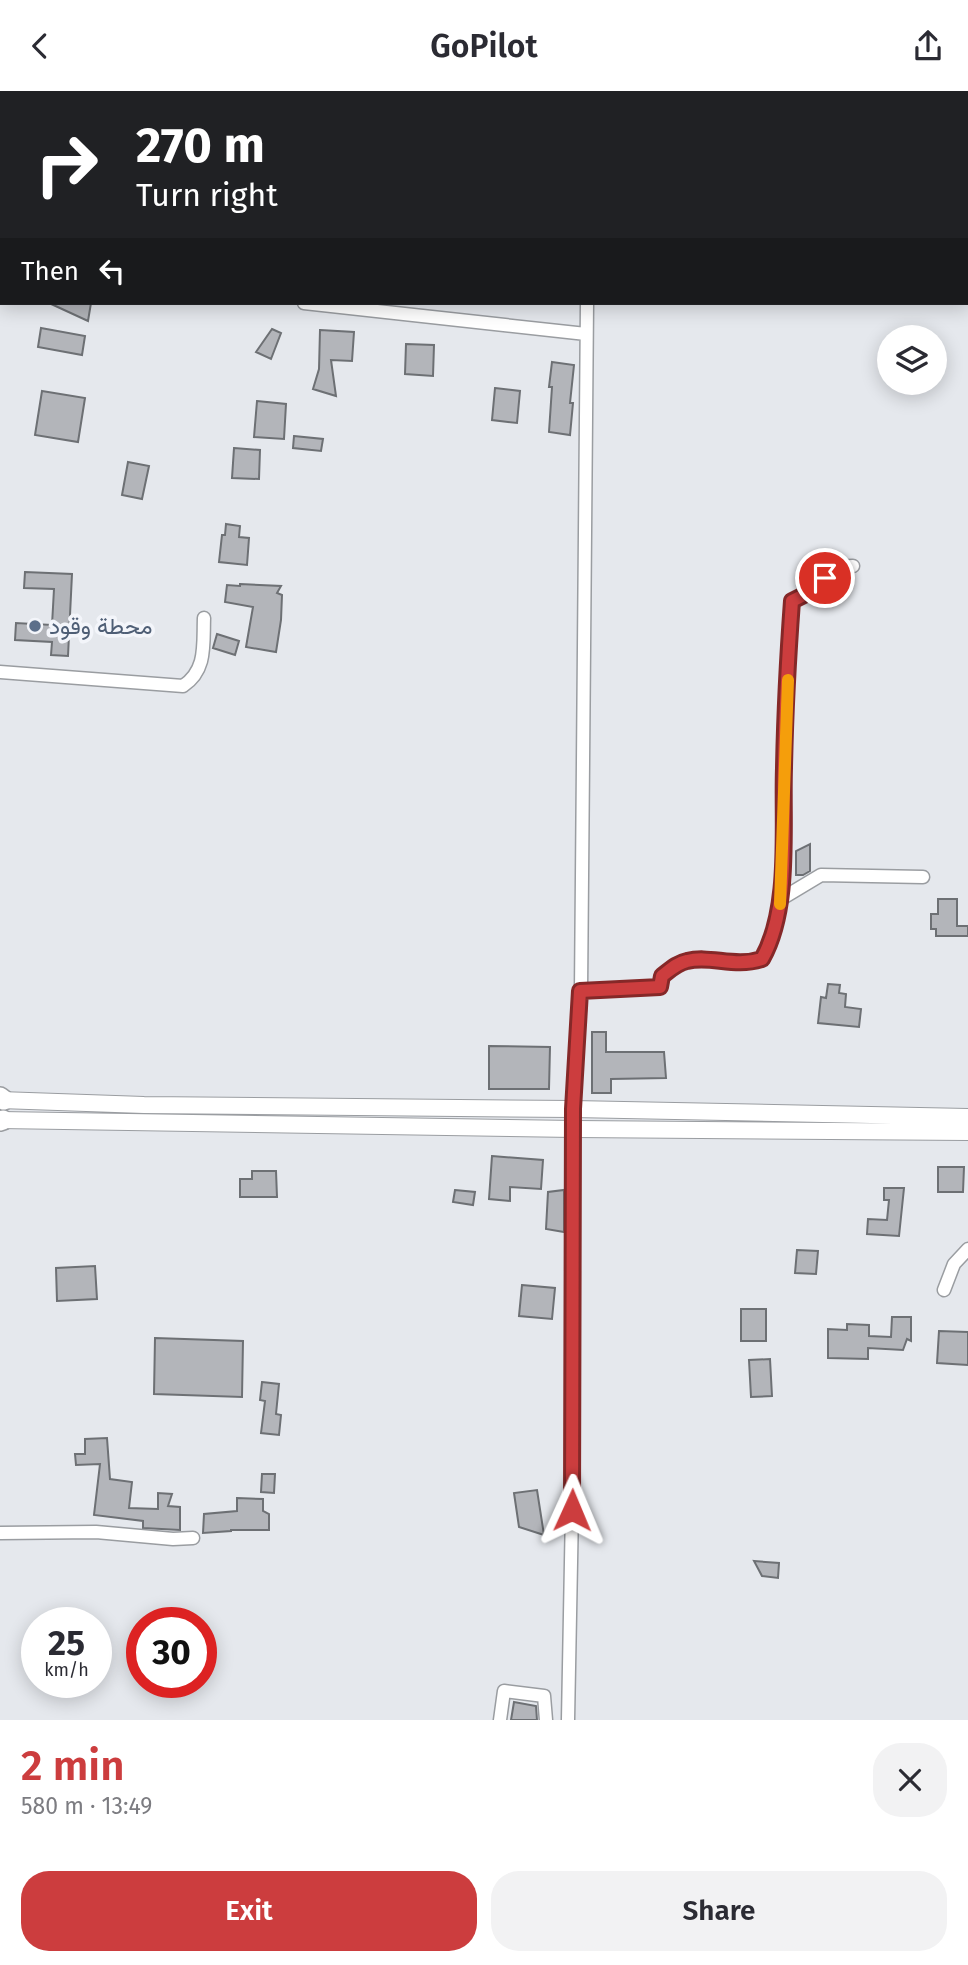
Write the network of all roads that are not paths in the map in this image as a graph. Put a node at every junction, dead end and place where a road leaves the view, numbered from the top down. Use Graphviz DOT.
graph roads {
  1 [pos="322,305"];
  2 [pos="587,305"];
  3 [pos="586,334"];
  4 [pos="853,566"];
  5 [pos="204,618"];
  6 [pos="0,672"];
  7 [pos="923,877"];
  8 [pos="781,899"];
  9 [pos="580,991"];
  10 [pos="1,1099"];
  11 [pos="443,1108"];
  12 [pos="573,1109"];
  13 [pos="143,1113"];
  14 [pos="742,1114"];
  15 [pos="968,1117"];
  16 [pos="1,1120"];
  17 [pos="444,1127"];
  18 [pos="574,1129"];
  19 [pos="740,1131"];
  20 [pos="968,1132"];
  21 [pos="968,1249"];
  22 [pos="944,1290"];
  23 [pos="0,1533"];
  24 [pos="193,1538"];
  25 [pos="500,1720"];
  26 [pos="545,1720"];
  27 [pos="568,1720"];
  1 -- 3 [label="street"];
  2 -- 3 [label="street"];
  3 -- 9 [label="street"];
  4 -- 8 [label="street"];
  5 -- 6 [label="street"];
  7 -- 8 [label="street"];
  8 -- 9 [label="street"];
  9 -- 12 [label="street"];
  10 -- 13 [label="street"];
  11 -- 12 [label="street"];
  11 -- 13 [label="street"];
  11 -- 17 [label="street"];
  12 -- 14 [label="street"];
  12 -- 18 [label="street"];
  13 -- 16 [label="street"];
  13 -- 17 [label="street"];
  14 -- 15 [label="street"];
  14 -- 19 [label="street"];
  17 -- 18 [label="street"];
  18 -- 19 [label="street"];
  18 -- 27 [label="street"];
  19 -- 20 [label="street"];
  21 -- 22 [label="street"];
  23 -- 24 [label="street"];
  25 -- 26 [label="street"];
}
